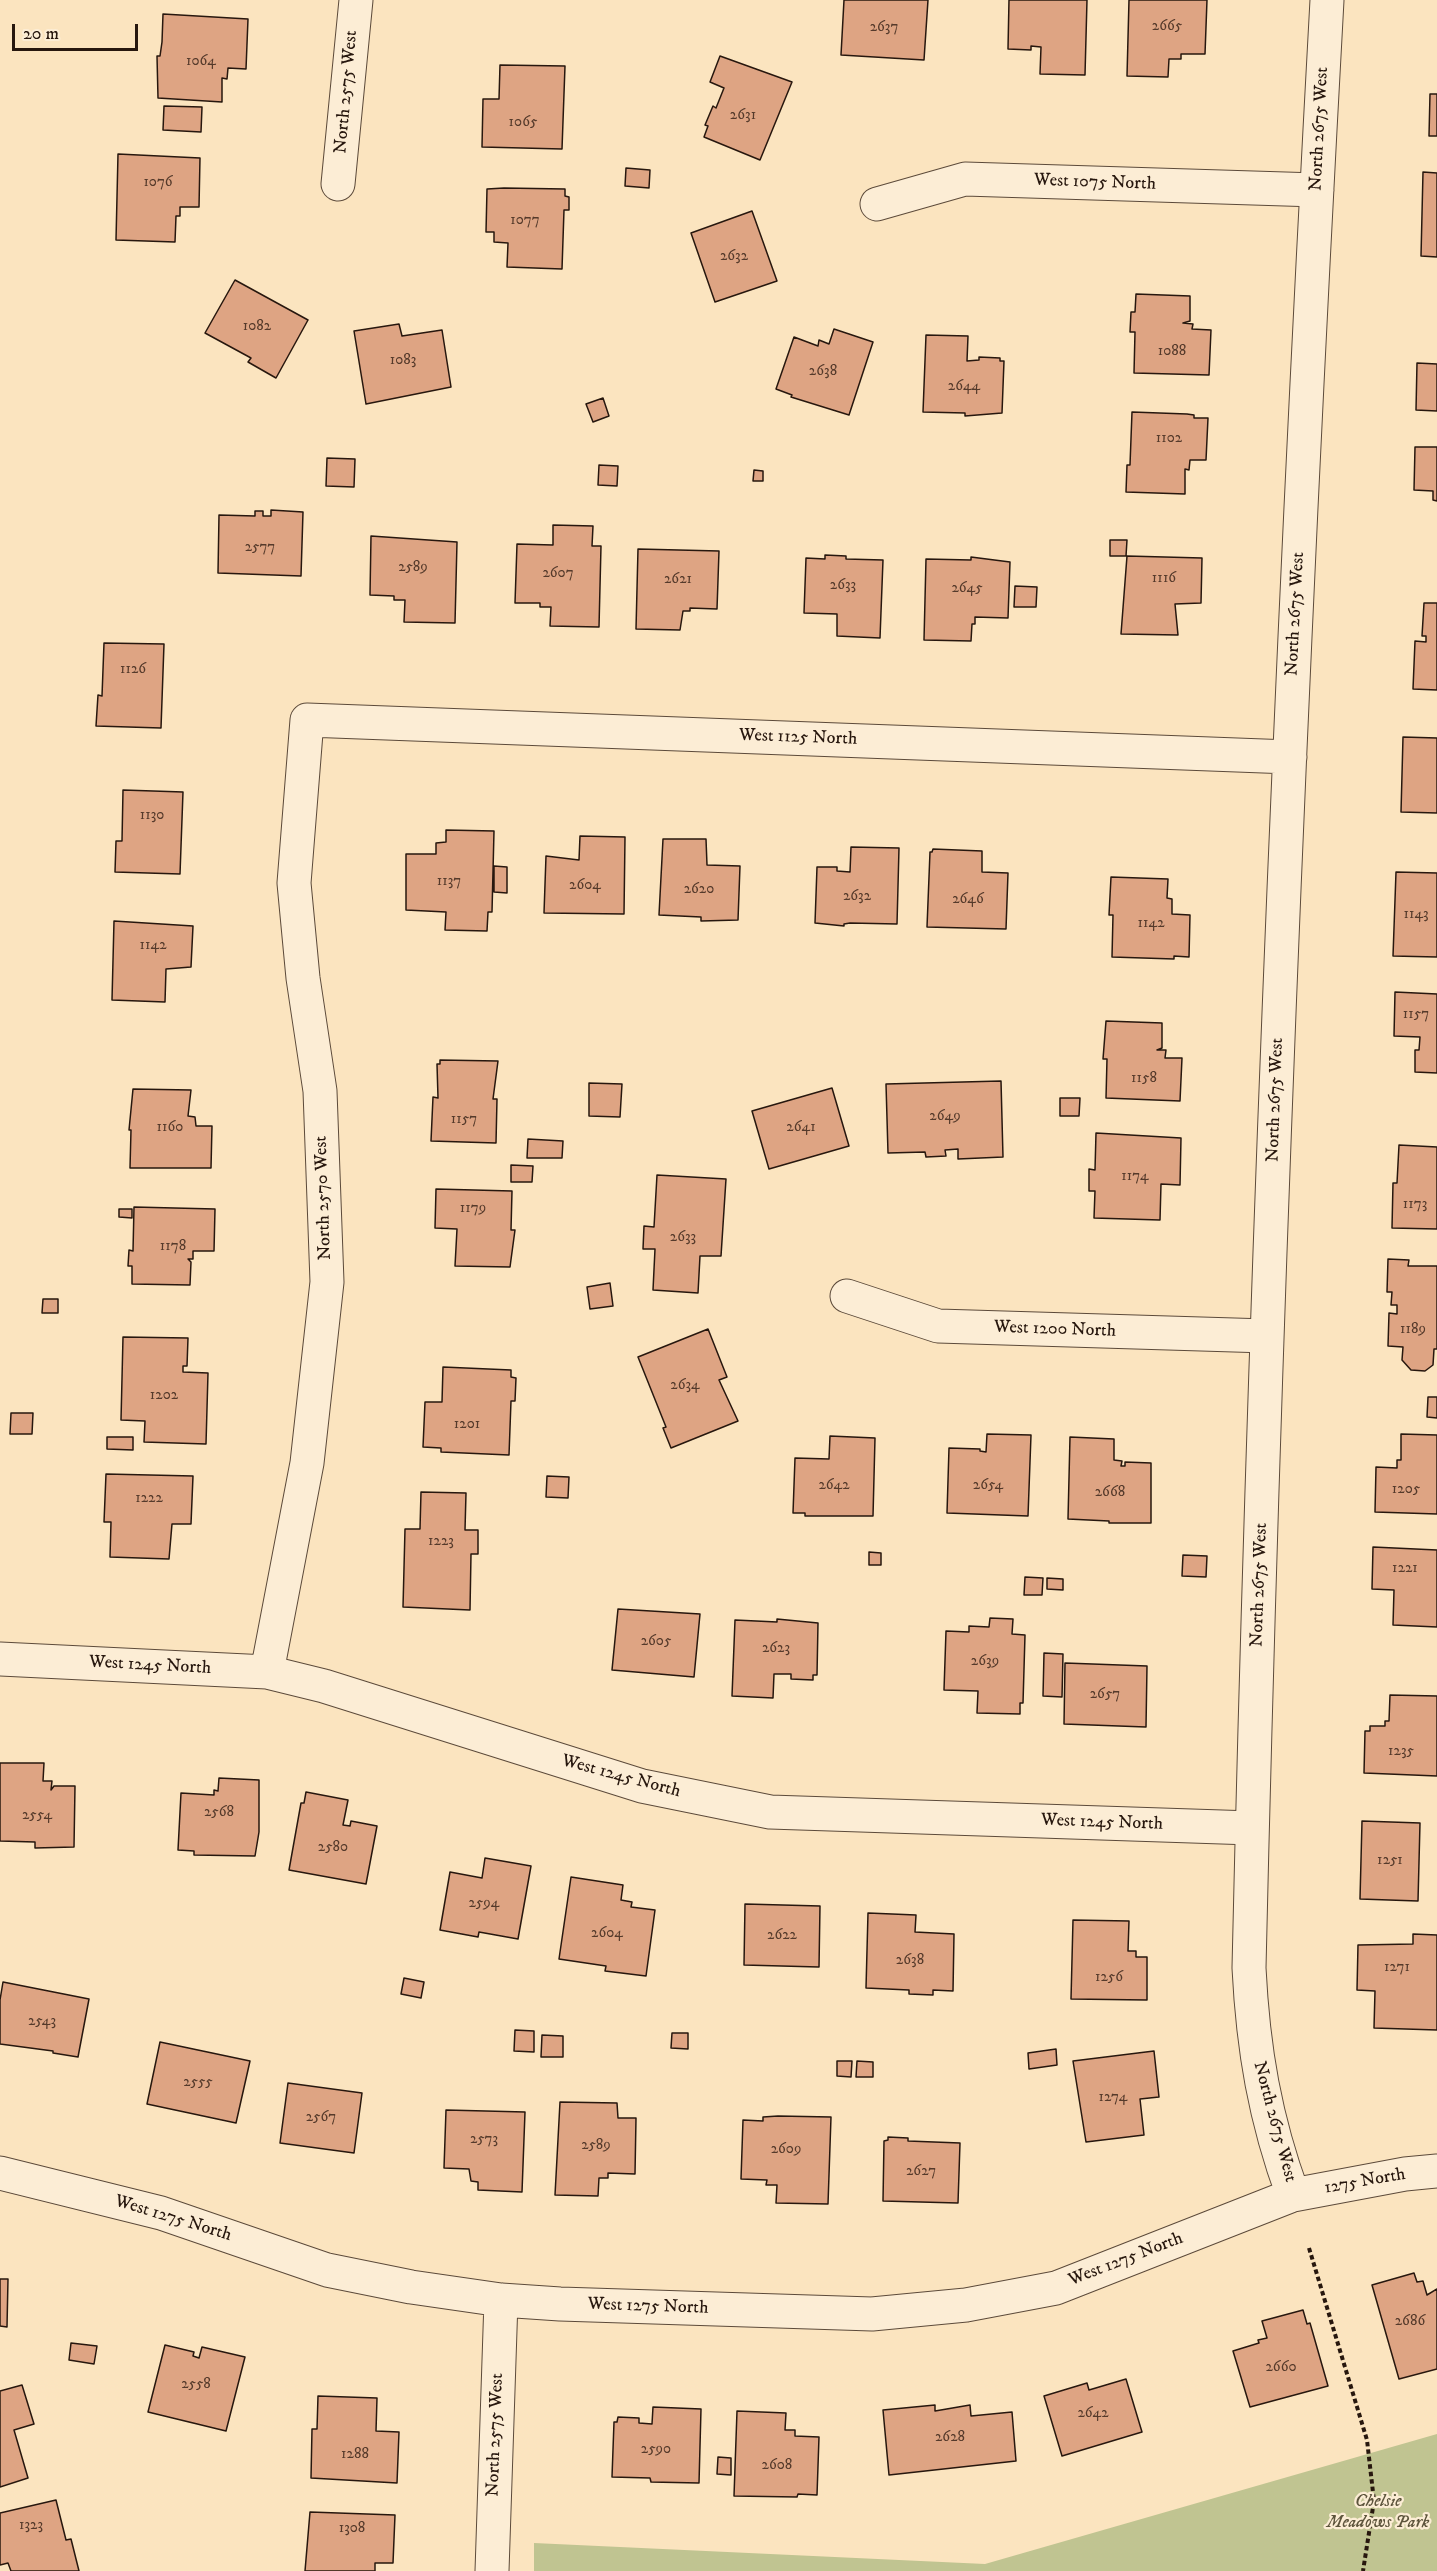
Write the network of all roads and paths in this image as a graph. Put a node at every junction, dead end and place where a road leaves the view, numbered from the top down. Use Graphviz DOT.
graph roads {
  1 [pos="356,0"];
  2 [pos="1327,0"];
  3 [pos="339,184"];
  4 [pos="1317,190"];
  5 [pos="877,204"];
  6 [pos="307,720"];
  7 [pos="1290,757"];
  8 [pos="847,1296"];
  9 [pos="1267,1336"];
  10 [pos="0,1659"];
  11 [pos="267,1672"];
  12 [pos="1252,1828"];
  13 [pos="1437,2171"];
  14 [pos="0,2173"];
  15 [pos="1293,2195"];
  16 [pos="1309,2248"];
  17 [pos="501,2300"];
  18 [pos="492,2571"];
  19 [pos="1363,2571"];
  1 -- 3 [label="street, North 2575 West"];
  2 -- 4 [label="street, North 2675 West"];
  4 -- 5 [label="street, West 1075 North"];
  4 -- 7 [label="street, North 2675 West"];
  6 -- 7 [label="street, West 1125 North"];
  6 -- 11 [label="street, North 2570 West"];
  7 -- 9 [label="street, North 2675 West"];
  8 -- 9 [label="street, West 1200 North"];
  9 -- 12 [label="street, North 2675 West"];
  10 -- 11 [label="street, West 1245 North"];
  11 -- 12 [label="street, West 1245 North"];
  12 -- 15 [label="street, North 2675 West"];
  13 -- 15 [label="street, 1275 North"];
  14 -- 17 [label="street, West 1275 North"];
  15 -- 17 [label="street, West 1275 North"];
  16 -- 19 [label="path"];
  17 -- 18 [label="street, North 2575 West"];
}
